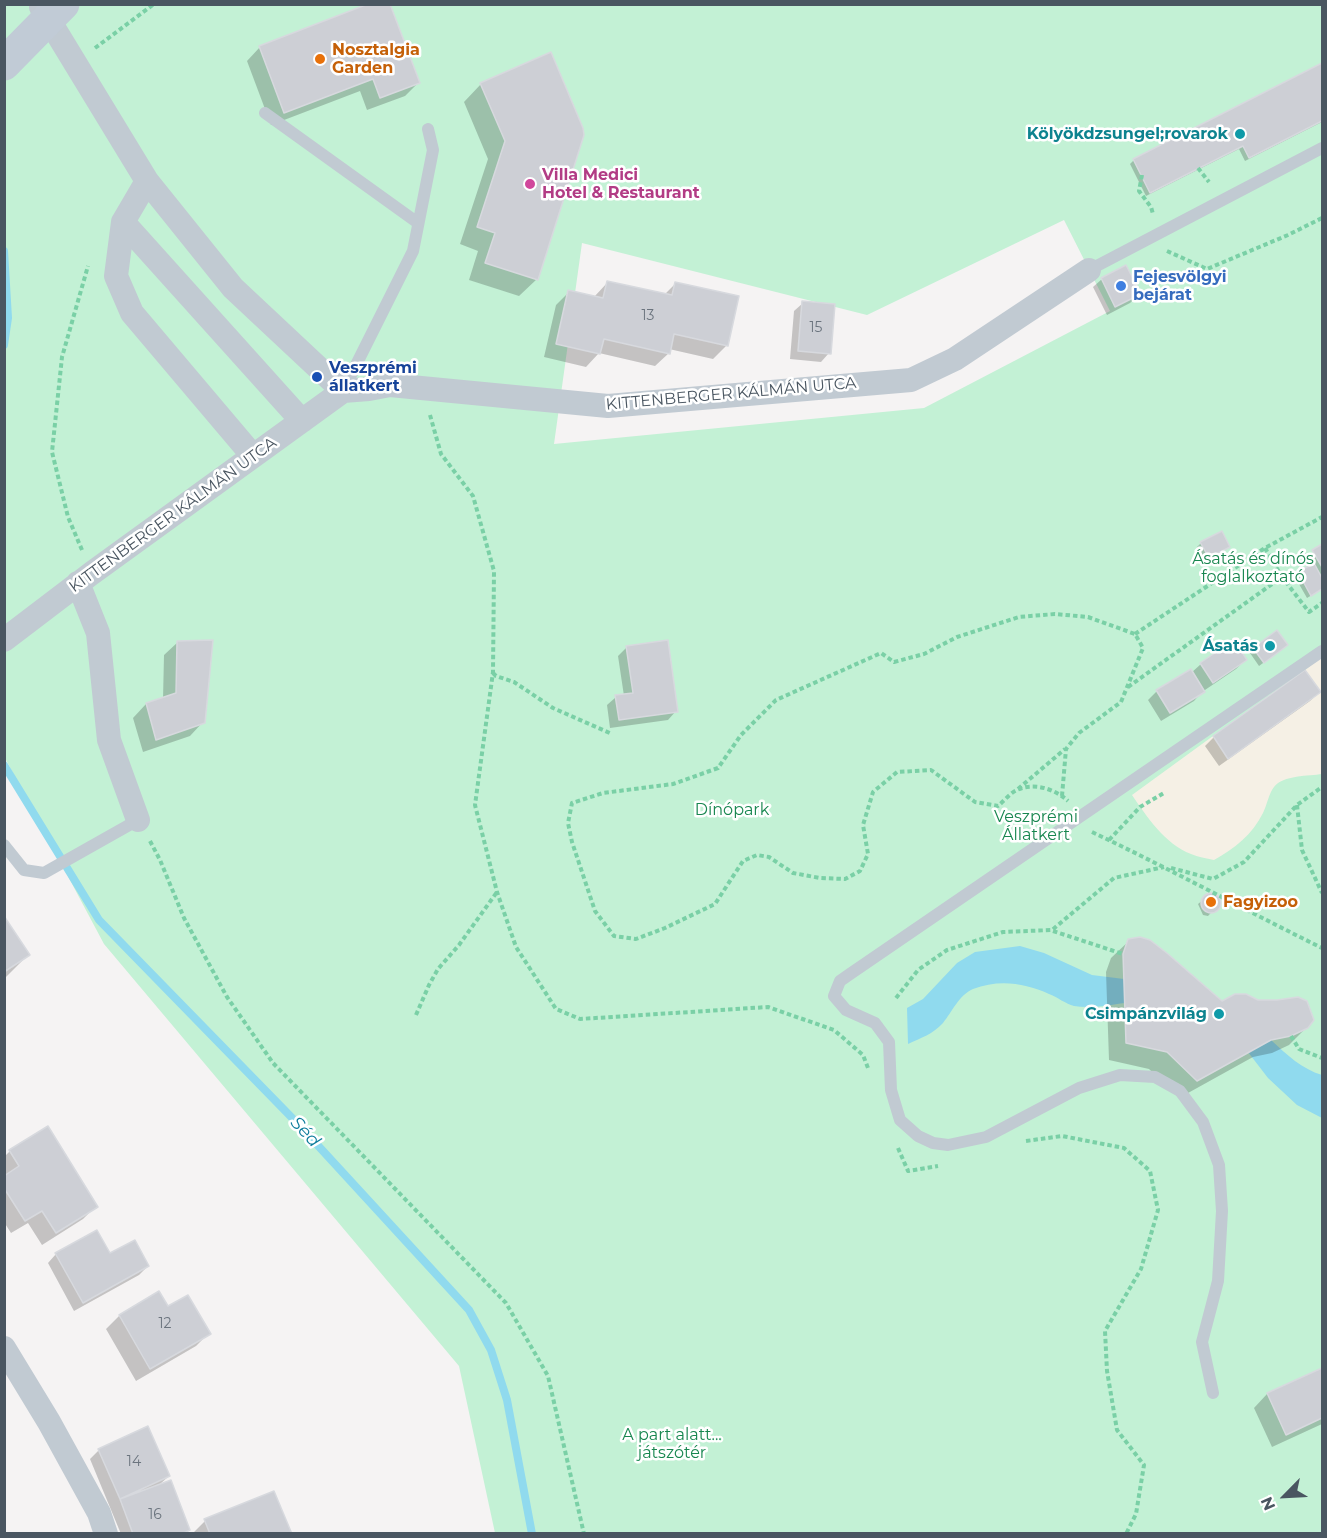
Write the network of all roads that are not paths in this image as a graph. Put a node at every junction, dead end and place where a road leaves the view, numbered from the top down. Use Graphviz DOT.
graph roads {
  1 [pos="40,4"];
  2 [pos="63,4"];
  3 [pos="4,63"];
  4 [pos="265,113"];
  5 [pos="428,129"];
  6 [pos="1323,148"];
  7 [pos="147,181"];
  8 [pos="123,222"];
  9 [pos="418,223"];
  10 [pos="1089,270"];
  11 [pos="343,391"];
  12 [pos="302,421"];
  13 [pos="253,456"];
  14 [pos="85,578"];
  15 [pos="12,634"];
  16 [pos="1323,651"];
  17 [pos="138,820"];
  18 [pos="4,845"];
  19 [pos="4,1348"];
  20 [pos="1213,1392"];
  21 [pos="106,1533"];
  1 -- 7 [label="street"];
  2 -- 3 [label="main road"];
  4 -- 9 [label="lane"];
  5 -- 9 [label="lane"];
  6 -- 10 [label="lane"];
  7 -- 8 [label="street"];
  7 -- 11 [label="street"];
  8 -- 12 [label="street"];
  8 -- 13 [label="street"];
  9 -- 11 [label="lane"];
  10 -- 11 [label="street, KITTENBERGER KÁLMÁN UTCA"];
  11 -- 12 [label="street, KITTENBERGER KÁLMÁN UTCA"];
  12 -- 13 [label="street, KITTENBERGER KÁLMÁN UTCA"];
  13 -- 14 [label="street, KITTENBERGER KÁLMÁN UTCA"];
  14 -- 15 [label="street, KITTENBERGER KÁLMÁN UTCA"];
  14 -- 17 [label="street"];
  16 -- 20 [label="lane"];
  17 -- 18 [label="lane"];
  19 -- 21 [label="street"];
}
